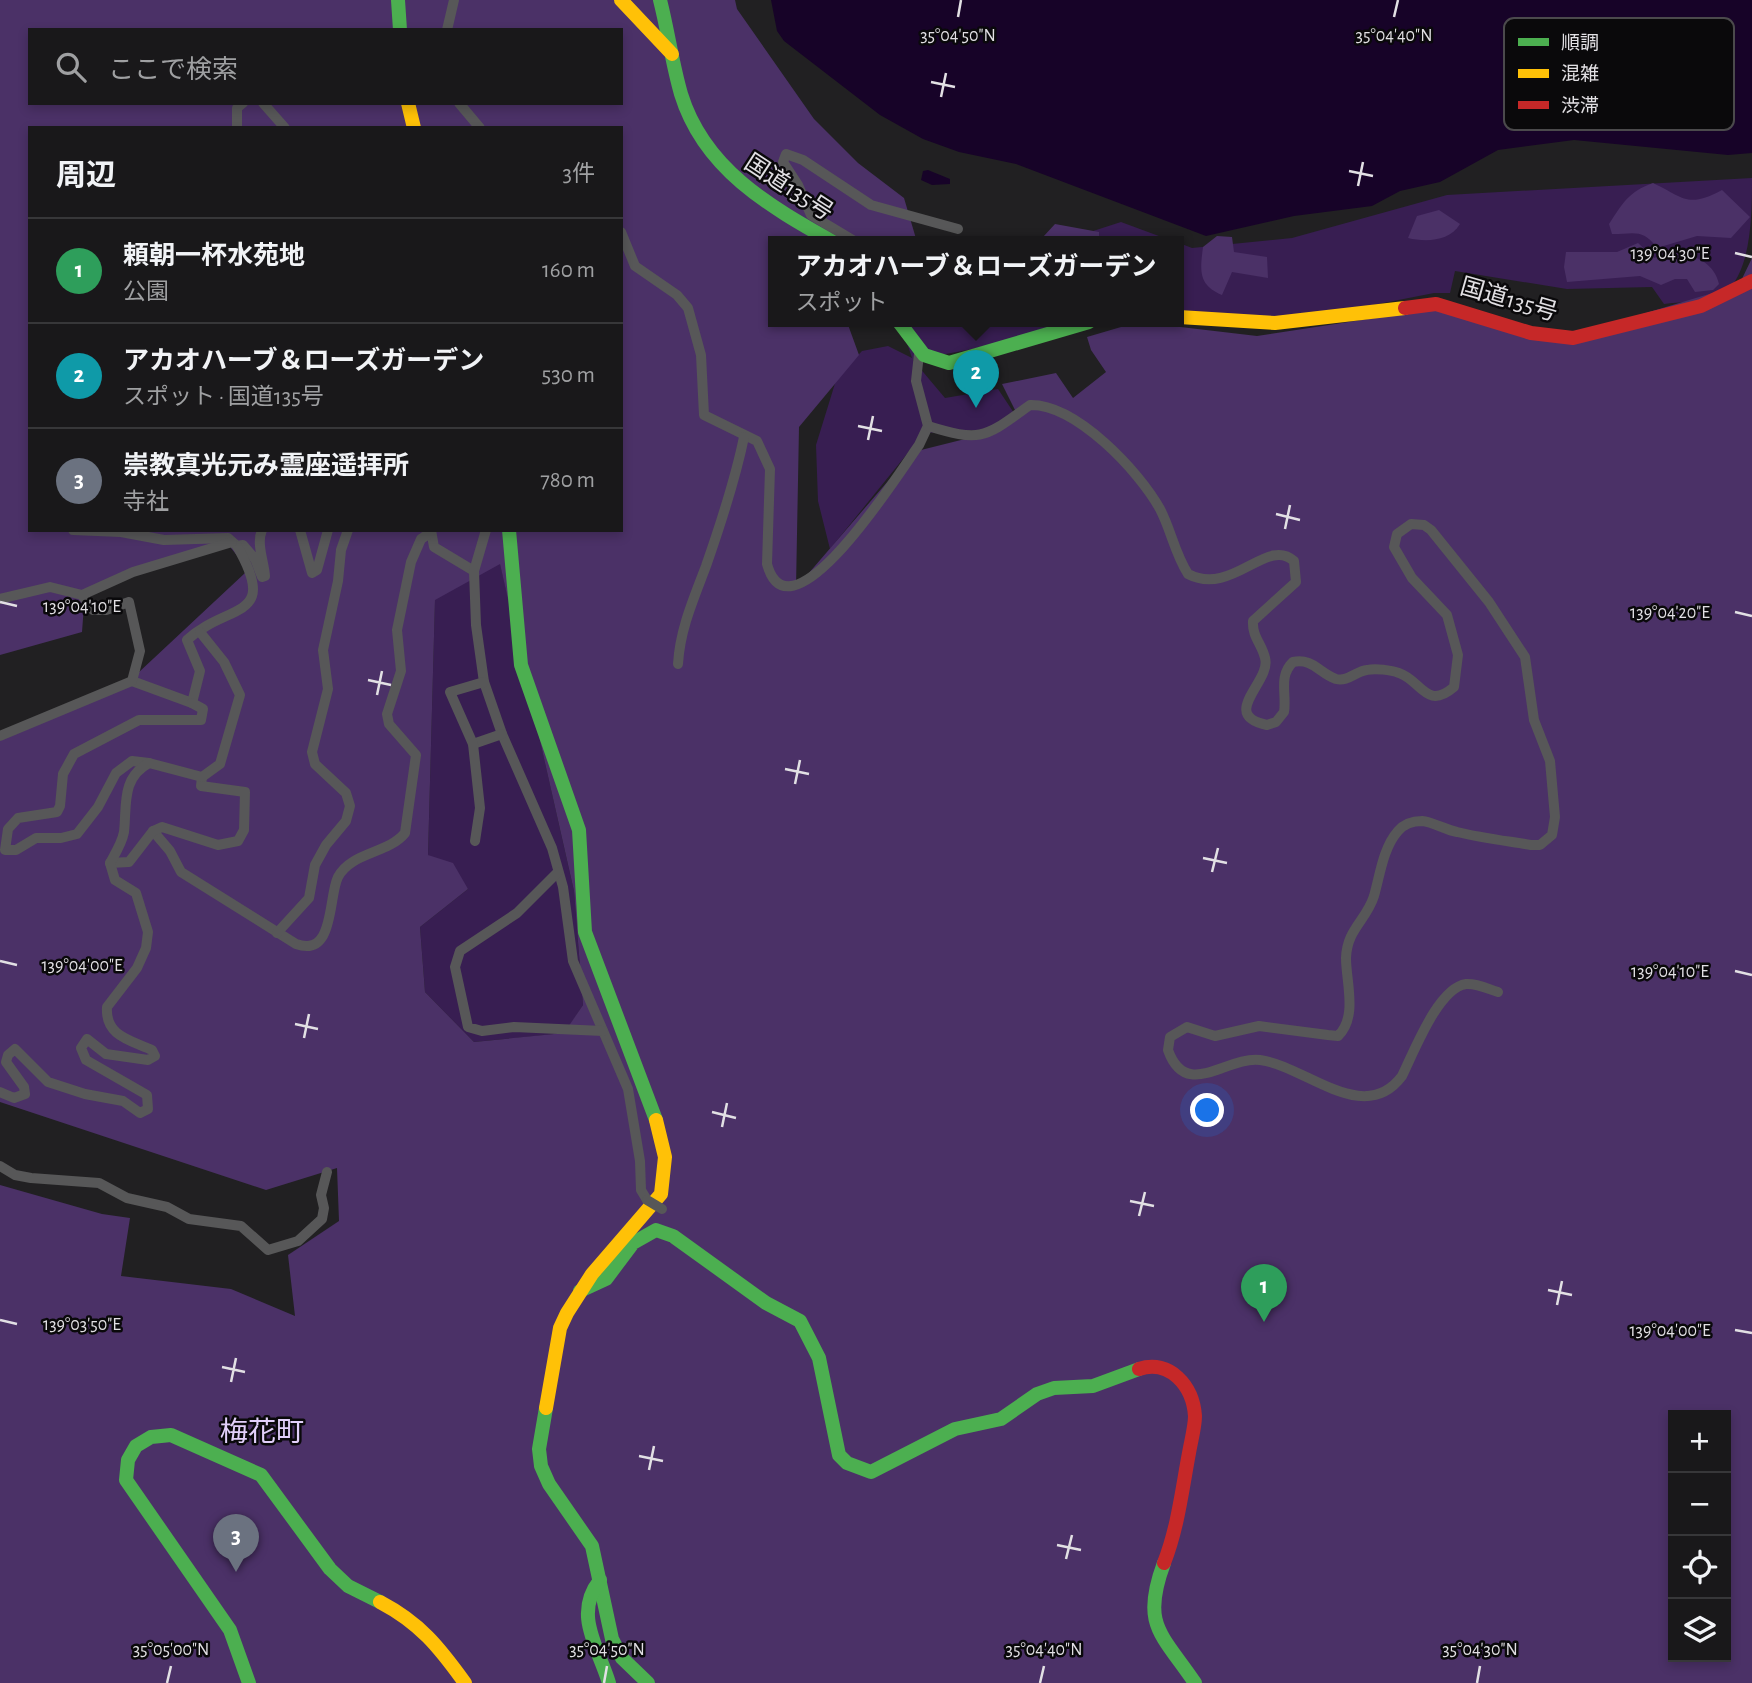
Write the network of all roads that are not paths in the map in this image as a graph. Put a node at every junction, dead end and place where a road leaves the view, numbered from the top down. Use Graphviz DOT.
graph roads {
  1 [pos="398,0"];
  2 [pos="454,0"];
  3 [pos="621,0"];
  4 [pos="660,0"];
  5 [pos="400,28"];
  6 [pos="447,28"];
  7 [pos="673,55"];
  8 [pos="241,105"];
  9 [pos="265,105"];
  10 [pos="408,105"];
  11 [pos="461,105"];
  12 [pos="237,126"];
  13 [pos="283,126"];
  14 [pos="414,126"];
  15 [pos="478,126"];
  16 [pos="958,229"];
  17 [pos="823,236"];
  18 [pos="846,236"];
  19 [pos="623,237"];
  20 [pos="1752,274"];
  21 [pos="1752,281"];
  22 [pos="1736,287"];
  23 [pos="1184,318"];
  24 [pos="902,327"];
  25 [pos="1072,327"];
  26 [pos="919,354"];
  27 [pos="928,426"];
  28 [pos="744,437"];
  29 [pos="121,532"];
  30 [pos="261,532"];
  31 [pos="301,532"];
  32 [pos="327,532"];
  33 [pos="347,532"];
  34 [pos="430,532"];
  35 [pos="485,532"];
  36 [pos="509,532"];
  37 [pos="234,544"];
  38 [pos="474,570"];
  39 [pos="82,595"];
  40 [pos="0,599"];
  41 [pos="201,632"];
  42 [pos="678,664"];
  43 [pos="132,681"];
  44 [pos="484,682"];
  45 [pos="192,703"];
  46 [pos="502,734"];
  47 [pos="0,736"];
  48 [pos="473,744"];
  49 [pos="149,763"];
  50 [pos="202,777"];
  51 [pos="153,831"];
  52 [pos="475,841"];
  53 [pos="110,863"];
  54 [pos="558,872"];
  55 [pos="277,933"];
  56 [pos="1498,992"];
  57 [pos="603,1031"];
  58 [pos="0,1092"];
  59 [pos="0,1166"];
  60 [pos="327,1172"];
  61 [pos="662,1209"];
  62 [pos="579,1292"];
  63 [pos="600,1580"];
  64 [pos="249,1683"];
  65 [pos="465,1683"];
  66 [pos="610,1683"];
  67 [pos="648,1683"];
  68 [pos="1195,1683"];
  1 -- 5 [label="main road"];
  2 -- 6 [label="street"];
  3 -- 7 [label="main road"];
  4 -- 7 [label="main road, 国道135号"];
  7 -- 17 [label="main road, 国道135号"];
  8 -- 12 [label="street"];
  9 -- 13 [label="street"];
  10 -- 14 [label="main road"];
  11 -- 15 [label="street"];
  16 -- 18 [label="street"];
  19 -- 28 [label="street"];
  20 -- 22 [label="main road, 国道135号"];
  21 -- 22 [label="main road, 国道135号"];
  22 -- 23 [label="main road, 国道135号"];
  24 -- 26 [label="main road"];
  25 -- 26 [label="main road"];
  26 -- 27 [label="street"];
  27 -- 28 [label="street"];
  27 -- 56 [label="street"];
  28 -- 42 [label="street"];
  29 -- 37 [label="street"];
  30 -- 37 [label="street"];
  31 -- 32 [label="street"];
  33 -- 55 [label="street"];
  34 -- 38 [label="street"];
  34 -- 55 [label="street"];
  35 -- 38 [label="street"];
  36 -- 62 [label="main road"];
  37 -- 39 [label="street"];
  37 -- 41 [label="street"];
  38 -- 44 [label="street"];
  39 -- 40 [label="street"];
  39 -- 43 [label="street"];
  41 -- 45 [label="street"];
  41 -- 50 [label="street"];
  43 -- 45 [label="street"];
  43 -- 47 [label="street"];
  44 -- 46 [label="street"];
  44 -- 48 [label="street"];
  45 -- 49 [label="street"];
  46 -- 48 [label="street"];
  46 -- 54 [label="street"];
  48 -- 52 [label="street"];
  49 -- 50 [label="street"];
  49 -- 53 [label="street"];
  50 -- 51 [label="street"];
  51 -- 53 [label="street"];
  51 -- 55 [label="street"];
  53 -- 58 [label="street"];
  54 -- 57 [label="street"];
  54 -- 57 [label="street"];
  57 -- 61 [label="street, bridge"];
  59 -- 60 [label="street"];
  62 -- 63 [label="main road"];
  62 -- 68 [label="main road"];
  63 -- 66 [label="main road"];
  63 -- 67 [label="main road"];
  64 -- 65 [label="main road"];
}
